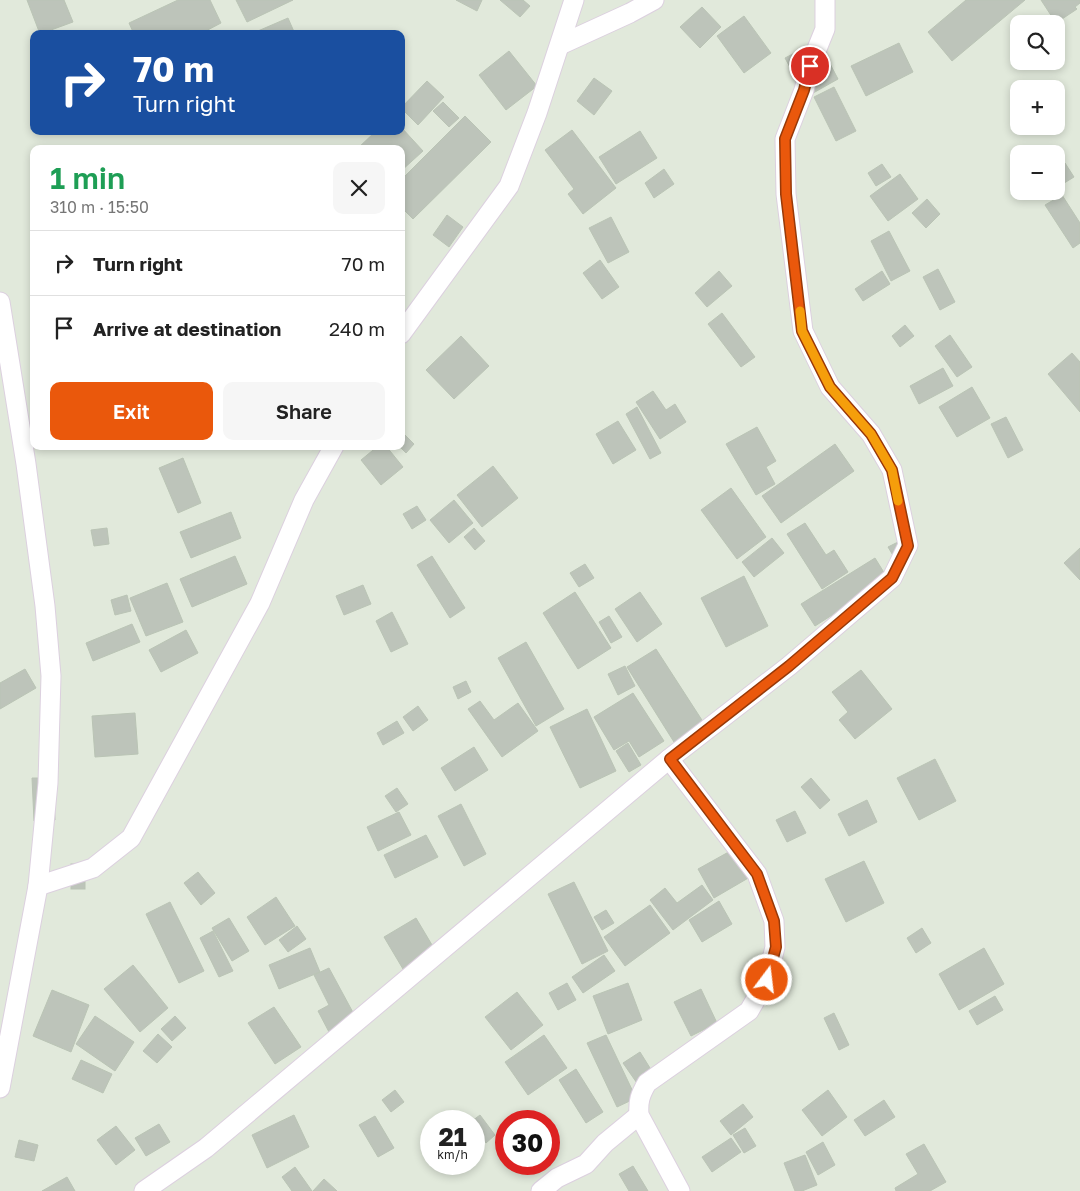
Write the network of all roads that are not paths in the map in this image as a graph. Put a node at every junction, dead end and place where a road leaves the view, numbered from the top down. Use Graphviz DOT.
graph roads {
  1 [pos="574,0"];
  2 [pos="654,0"];
  3 [pos="825,0"];
  4 [pos="560,44"];
  5 [pos="0,302"];
  6 [pos="405,329"];
  7 [pos="332,450"];
  8 [pos="670,759"];
  9 [pos="38,886"];
  10 [pos="0,1088"];
  11 [pos="639,1115"];
  12 [pos="144,1191"];
  13 [pos="541,1191"];
  14 [pos="680,1191"];
  1 -- 4 [label="street"];
  2 -- 4 [label="street"];
  3 -- 8 [label="street"];
  4 -- 6 [label="street"];
  5 -- 9 [label="street"];
  7 -- 9 [label="street"];
  8 -- 11 [label="street"];
  8 -- 12 [label="street"];
  9 -- 10 [label="street"];
  11 -- 13 [label="street"];
  11 -- 14 [label="street"];
}
